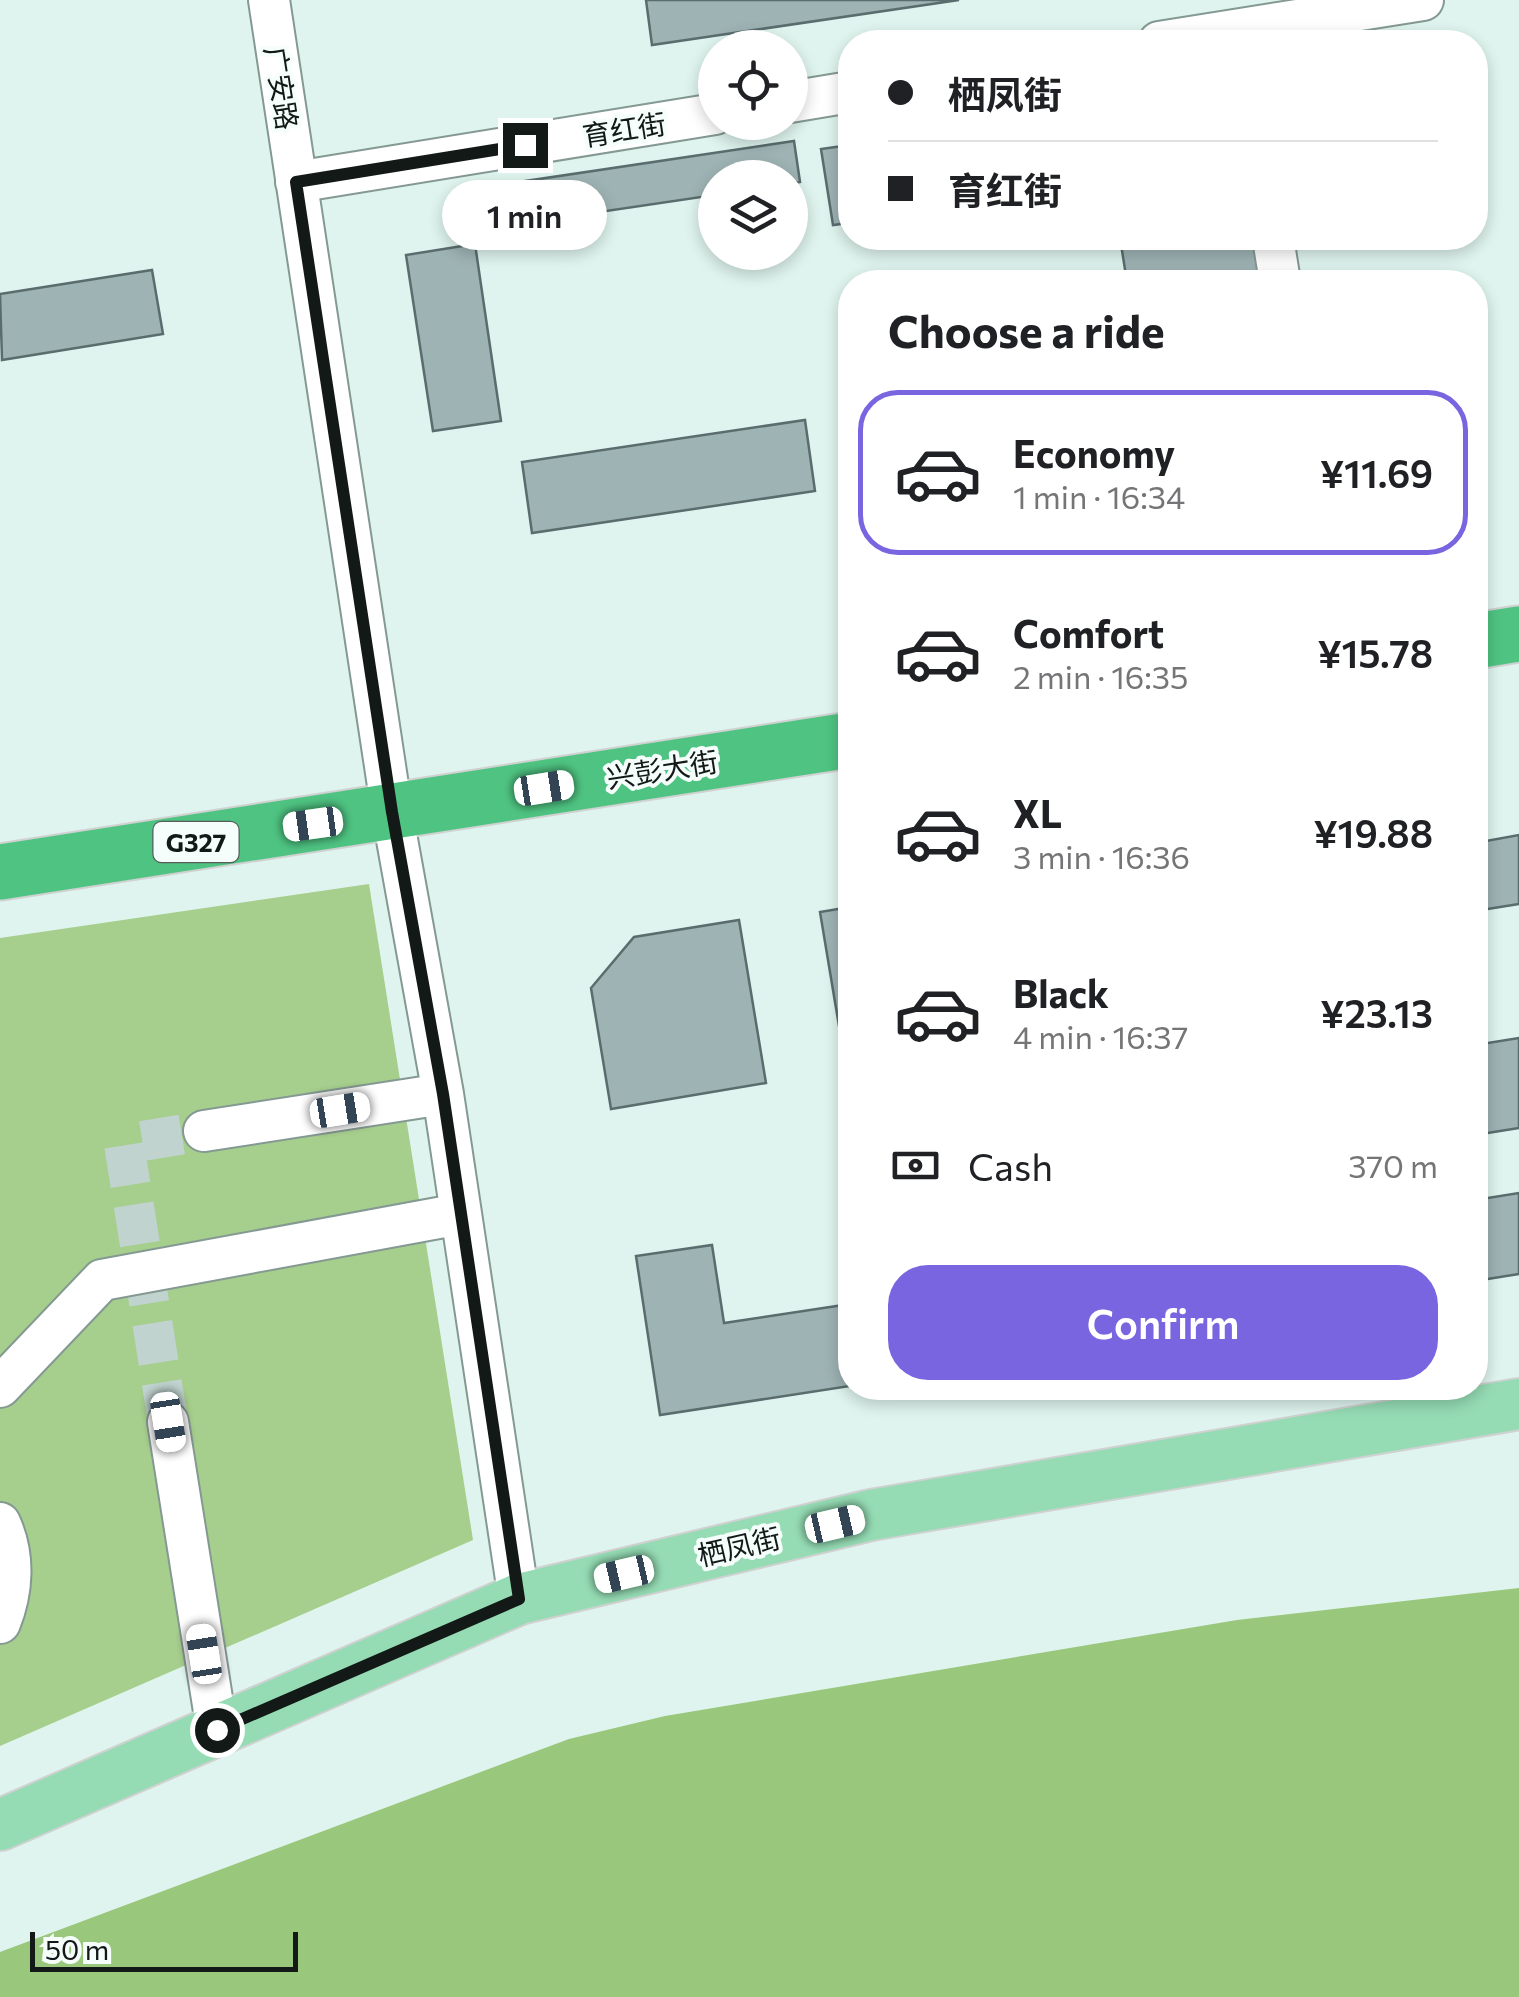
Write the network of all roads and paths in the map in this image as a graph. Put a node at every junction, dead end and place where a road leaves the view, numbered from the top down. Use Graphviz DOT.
graph roads {
  1 [pos="268,0"];
  2 [pos="1423,0"];
  3 [pos="1244,24"];
  4 [pos="1215,30"];
  5 [pos="838,94"];
  6 [pos="808,99"];
  7 [pos="698,117"];
  8 [pos="296,182"];
  9 [pos="1519,634"];
  10 [pos="1488,639"];
  11 [pos="838,742"];
  12 [pos="392,812"];
  13 [pos="0,872"];
  14 [pos="443,1094"];
  15 [pos="204,1131"];
  16 [pos="460,1214"];
  17 [pos="0,1387"];
  18 [pos="1519,1404"];
  19 [pos="168,1422"];
  20 [pos="0,1523"];
  21 [pos="519,1599"];
  22 [pos="0,1623"];
  23 [pos="217,1730"];
  24 [pos="0,1825"];
  1 -- 8 [label="street, 广安路"];
  2 -- 3 [label="street"];
  3 -- 4 [label="street"];
  5 -- 6 [label="street"];
  7 -- 8 [label="street, 育红街"];
  8 -- 12 [label="street, 广安路"];
  9 -- 10 [label="highway"];
  11 -- 12 [label="highway, 兴彭大街 / G327"];
  12 -- 13 [label="highway, 兴彭大街 / G327"];
  12 -- 14 [label="street, 广安路"];
  14 -- 15 [label="street"];
  14 -- 16 [label="street, 广安路"];
  16 -- 17 [label="street"];
  16 -- 21 [label="street, 广安路"];
  18 -- 21 [label="main road, 栖凤街"];
  19 -- 23 [label="street"];
  20 -- 22 [label="street"];
  21 -- 23 [label="main road, 栖凤街"];
  23 -- 24 [label="main road, 栖凤街"];
}
